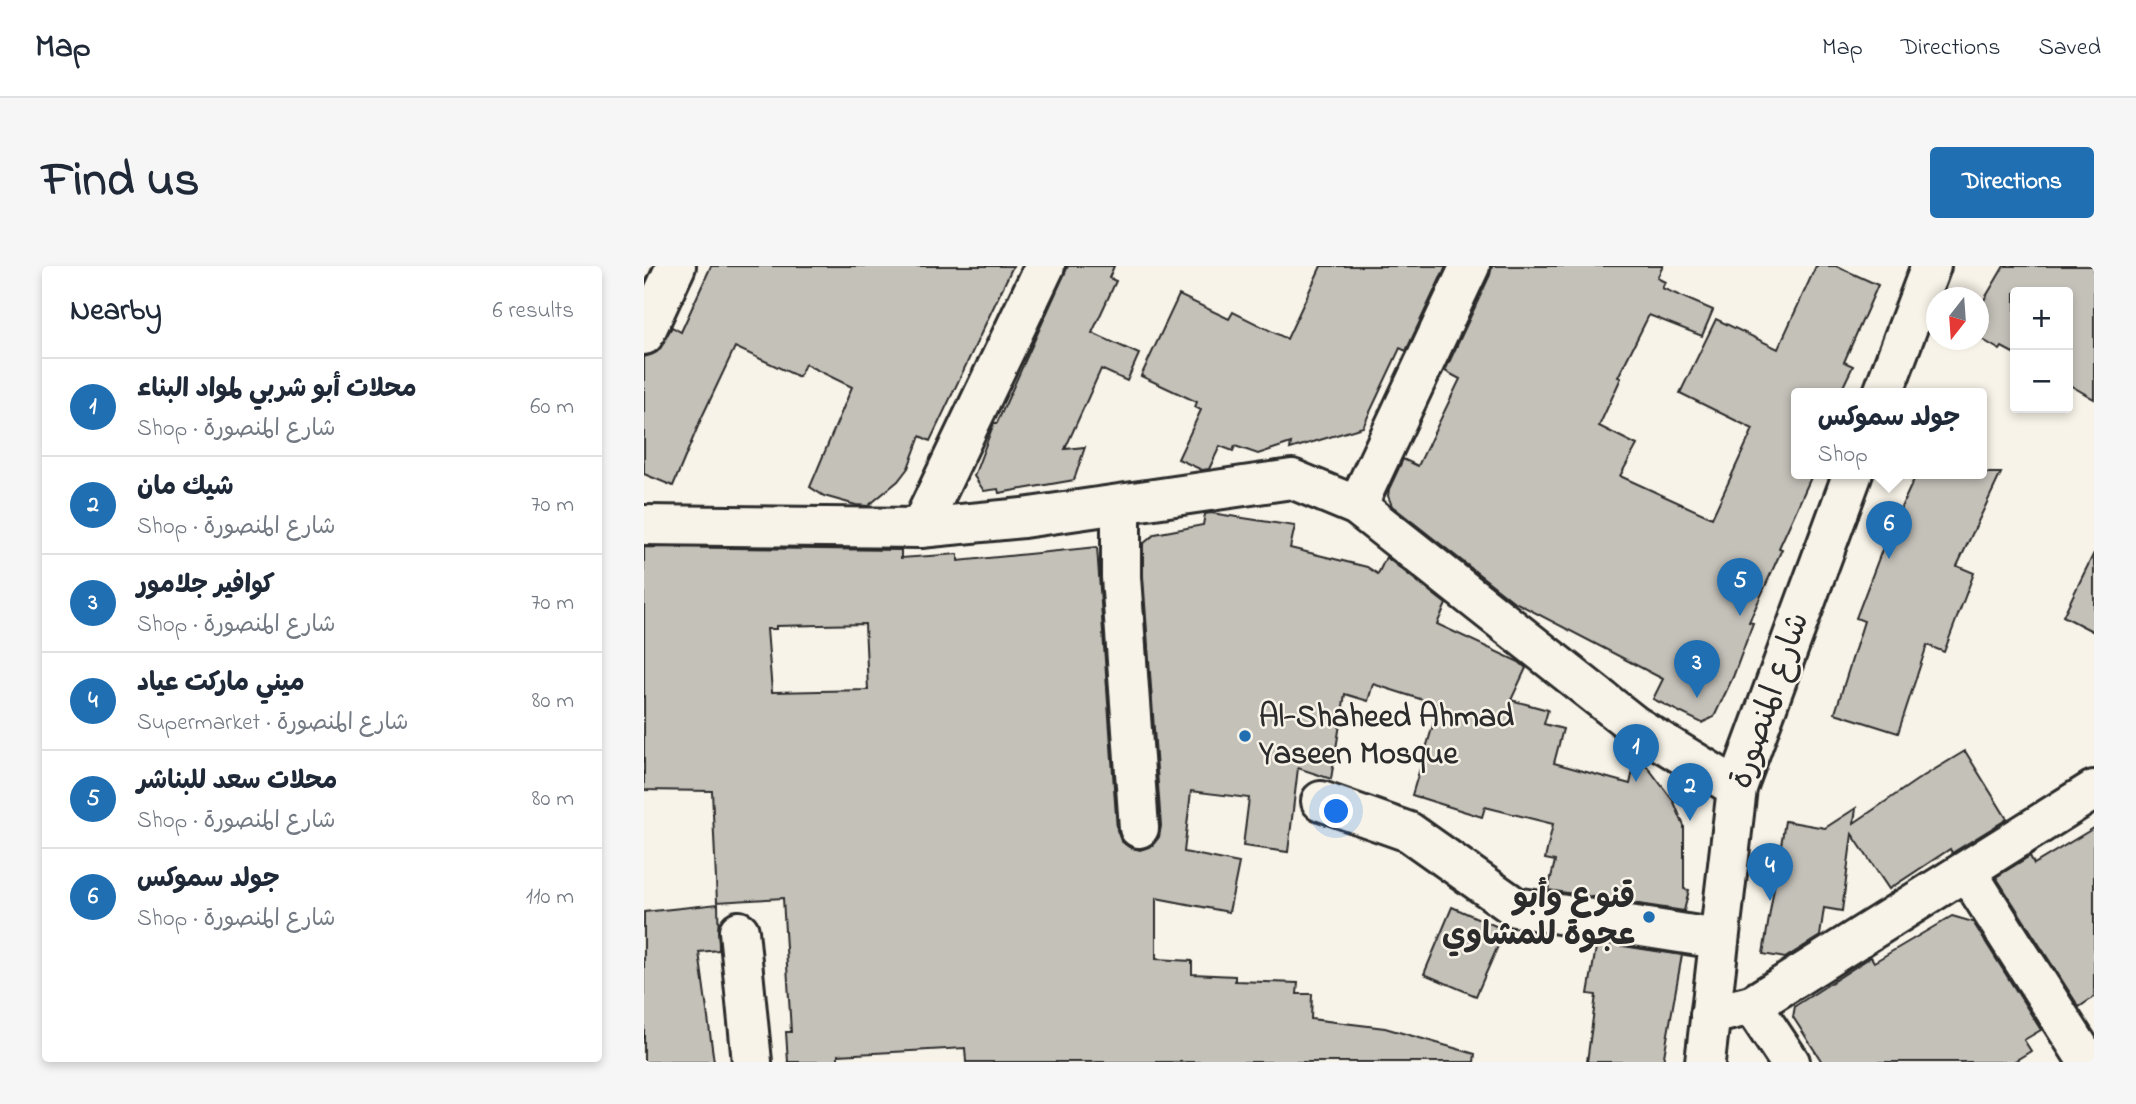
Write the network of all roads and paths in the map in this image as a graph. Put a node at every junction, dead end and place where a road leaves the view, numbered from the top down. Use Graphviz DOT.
graph roads {
  1 [pos="676,266"];
  2 [pos="1045,266"];
  3 [pos="1470,266"];
  4 [pos="1931,266"];
  5 [pos="644,335"];
  6 [pos="1885,388"];
  7 [pos="1851,479"];
  8 [pos="1121,505"];
  9 [pos="1357,506"];
  10 [pos="644,525"];
  11 [pos="920,528"];
  12 [pos="1737,788"];
  13 [pos="2094,790"];
  14 [pos="1321,801"];
  15 [pos="1139,828"];
  16 [pos="1967,872"];
  17 [pos="739,931"];
  18 [pos="1718,939"];
  19 [pos="1752,1005"];
  20 [pos="1710,1015"];
  21 [pos="752,1062"];
  22 [pos="1705,1062"];
  23 [pos="1790,1062"];
  24 [pos="2088,1062"];
  1 -- 5 [label="street"];
  2 -- 11 [label="street"];
  3 -- 9 [label="street"];
  4 -- 6 [label="street"];
  7 -- 12 [label="street, شارع المنصورة"];
  8 -- 9 [label="street"];
  8 -- 11 [label="street"];
  8 -- 15 [label="street"];
  9 -- 12 [label="street"];
  10 -- 11 [label="street"];
  12 -- 18 [label="street, شارع المنصورة"];
  13 -- 16 [label="street"];
  14 -- 18 [label="street"];
  16 -- 19 [label="street"];
  16 -- 24 [label="street"];
  17 -- 21 [label="street"];
  18 -- 20 [label="street, شارع المنصورة"];
  19 -- 20 [label="street"];
  19 -- 23 [label="street"];
  20 -- 22 [label="street, شارع المنصورة"];
}
